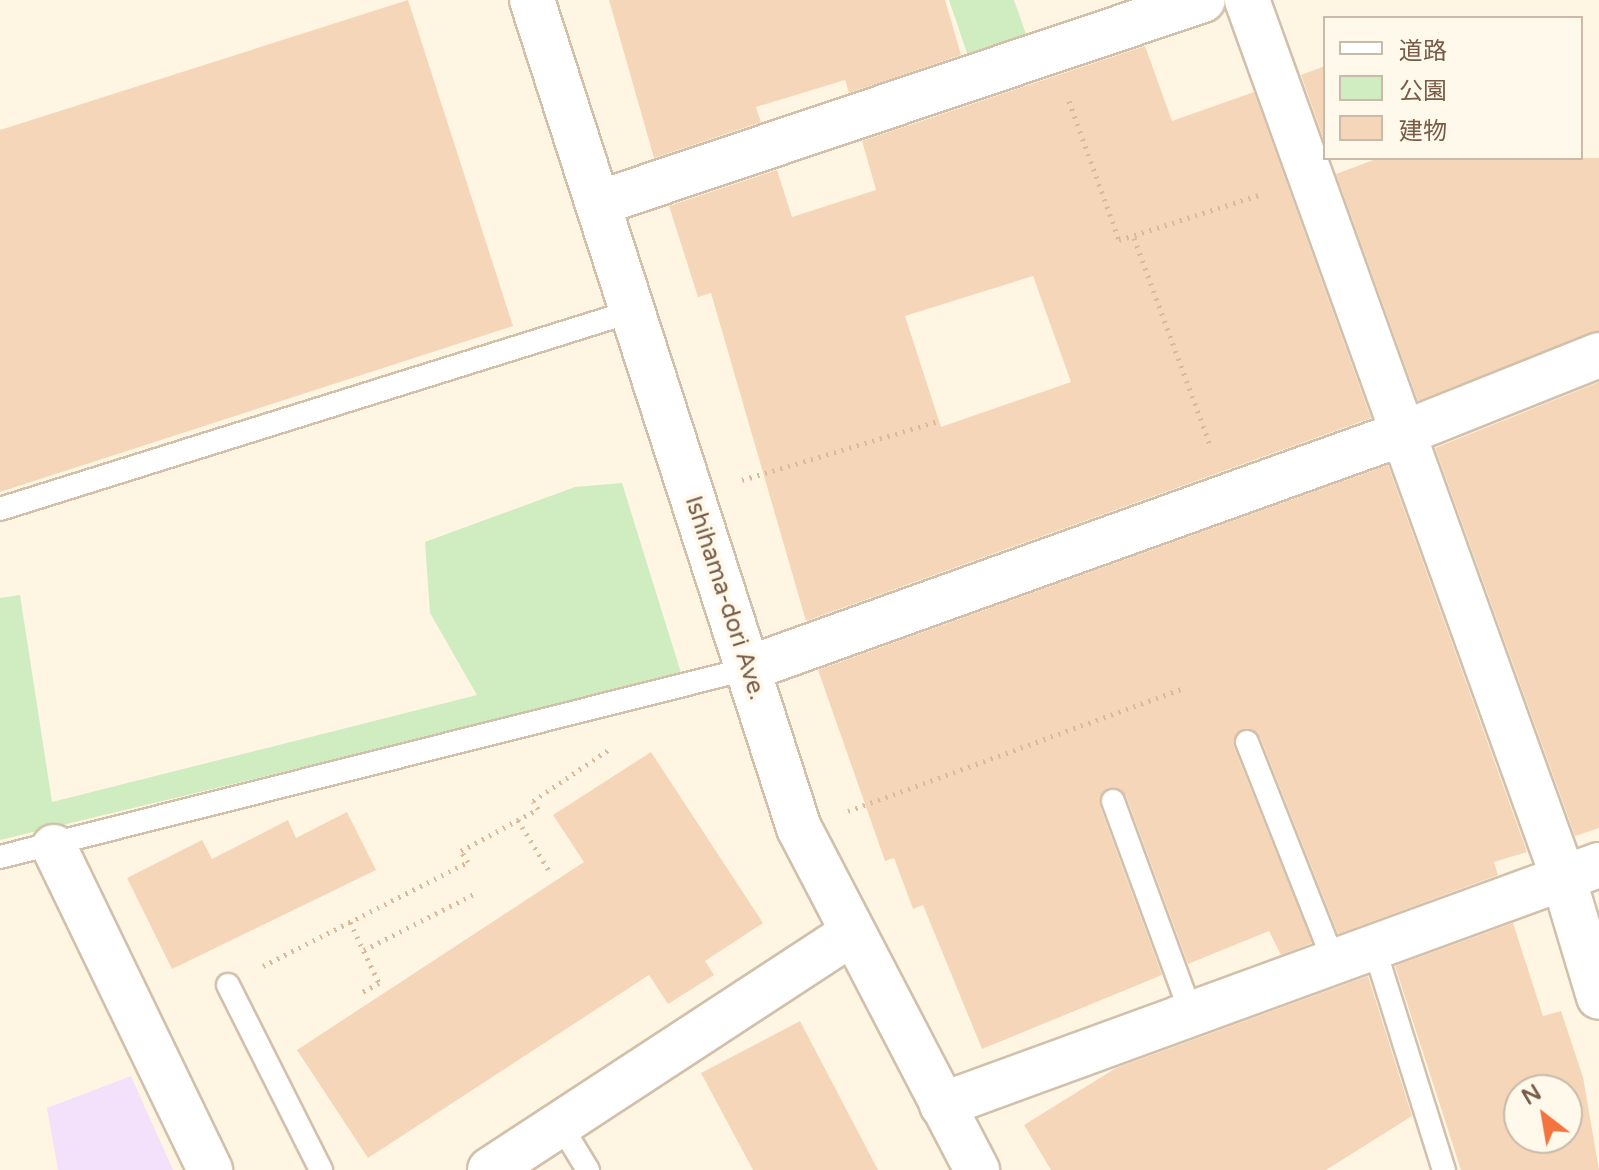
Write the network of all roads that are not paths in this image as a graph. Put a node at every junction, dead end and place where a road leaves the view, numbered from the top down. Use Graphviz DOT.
graph roads {
  1 [pos="532,0"];
  2 [pos="1203,0"];
  3 [pos="1247,0"];
  4 [pos="599,203"];
  5 [pos="633,311"];
  6 [pos="1599,355"];
  7 [pos="1404,433"];
  8 [pos="0,509"];
  9 [pos="747,669"];
  10 [pos="1247,742"];
  11 [pos="1113,801"];
  12 [pos="54,847"];
  13 [pos="0,857"];
  14 [pos="1581,871"];
  15 [pos="851,934"];
  16 [pos="1354,954"];
  17 [pos="228,985"];
  18 [pos="1599,997"];
  19 [pos="1191,1013"];
  20 [pos="942,1105"];
  21 [pos="560,1124"];
  22 [pos="210,1170"];
  23 [pos="321,1170"];
  24 [pos="490,1170"];
  25 [pos="588,1170"];
  26 [pos="977,1170"];
  27 [pos="1444,1170"];
  1 -- 4 [label="street, Ishihama-dori Ave."];
  2 -- 4 [label="street"];
  3 -- 7 [label="street"];
  4 -- 5 [label="street, Ishihama-dori Ave."];
  5 -- 8 [label="lane"];
  5 -- 9 [label="street, Ishihama-dori Ave."];
  6 -- 7 [label="street"];
  7 -- 9 [label="street"];
  7 -- 14 [label="street"];
  9 -- 12 [label="lane"];
  9 -- 15 [label="street, Ishihama-dori Ave."];
  10 -- 16 [label="lane"];
  11 -- 19 [label="lane"];
  12 -- 13 [label="lane"];
  12 -- 22 [label="street"];
  14 -- 16 [label="street"];
  14 -- 18 [label="street"];
  15 -- 20 [label="street, Ishihama-dori Ave."];
  15 -- 21 [label="street"];
  16 -- 19 [label="street"];
  16 -- 27 [label="lane"];
  17 -- 23 [label="lane"];
  19 -- 20 [label="street"];
  20 -- 26 [label="street, Ishihama-dori Ave."];
  21 -- 24 [label="street"];
  21 -- 25 [label="lane"];
}
